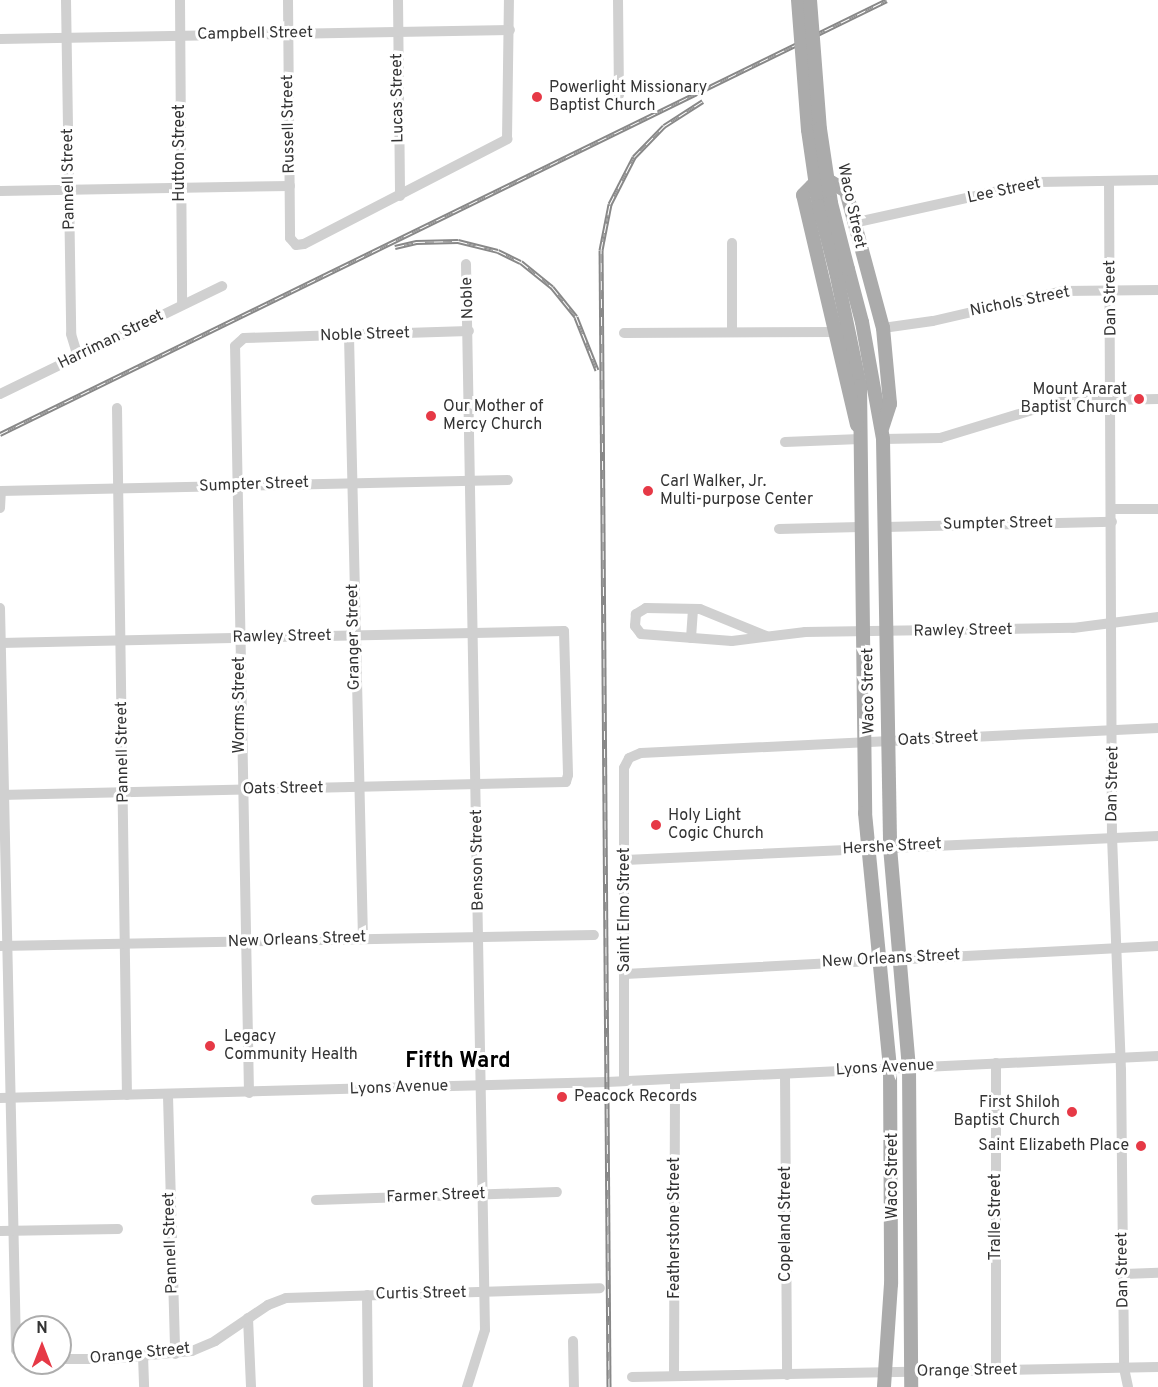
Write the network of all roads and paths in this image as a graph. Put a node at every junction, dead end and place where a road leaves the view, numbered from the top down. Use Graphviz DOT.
graph roads {
  1 [pos="66,0"];
  2 [pos="180,0"];
  3 [pos="288,0"];
  4 [pos="398,0"];
  5 [pos="509,0"];
  6 [pos="618,0"];
  7 [pos="798,0"];
  8 [pos="810,0"];
  9 [pos="510,30"];
  10 [pos="398,33"];
  11 [pos="288,34"];
  12 [pos="180,36"];
  13 [pos="66,38"];
  14 [pos="0,39"];
  15 [pos="619,95"];
  16 [pos="1158,180"];
  17 [pos="1110,181"];
  18 [pos="290,186"];
  19 [pos="180,187"];
  20 [pos="69,190"];
  21 [pos="0,191"];
  22 [pos="400,196"];
  23 [pos="853,223"];
  24 [pos="732,243"];
  25 [pos="466,264"];
  26 [pos="842,270"];
  27 [pos="222,286"];
  28 [pos="1158,290"];
  29 [pos="1111,291"];
  30 [pos="182,305"];
  31 [pos="883,328"];
  32 [pos="469,331"];
  33 [pos="624,333"];
  34 [pos="732,333"];
  35 [pos="837,333"];
  36 [pos="349,336"];
  37 [pos="261,338"];
  38 [pos="78,357"];
  39 [pos="0,394"];
  40 [pos="1112,399"];
  41 [pos="1158,399"];
  42 [pos="117,408"];
  43 [pos="882,434"];
  44 [pos="860,436"];
  45 [pos="785,442"];
  46 [pos="508,480"];
  47 [pos="471,481"];
  48 [pos="351,482"];
  49 [pos="237,485"];
  50 [pos="119,489"];
  51 [pos="0,491"];
  52 [pos="0,508"];
  53 [pos="1158,509"];
  54 [pos="1111,510"];
  55 [pos="1112,522"];
  56 [pos="860,527"];
  57 [pos="885,527"];
  58 [pos="779,529"];
  59 [pos="0,608"];
  60 [pos="693,609"];
  61 [pos="1158,617"];
  62 [pos="1111,625"];
  63 [pos="474,632"];
  64 [pos="863,632"];
  65 [pos="885,633"];
  66 [pos="354,635"];
  67 [pos="766,636"];
  68 [pos="240,638"];
  69 [pos="691,638"];
  70 [pos="122,641"];
  71 [pos="0,643"];
  72 [pos="1158,728"];
  73 [pos="1114,730"];
  74 [pos="864,742"];
  75 [pos="886,742"];
  76 [pos="645,753"];
  77 [pos="566,782"];
  78 [pos="477,784"];
  79 [pos="357,787"];
  80 [pos="241,790"];
  81 [pos="124,792"];
  82 [pos="3,795"];
  83 [pos="1112,836"];
  84 [pos="1158,836"];
  85 [pos="890,847"];
  86 [pos="869,848"];
  87 [pos="625,860"];
  88 [pos="594,934"];
  89 [pos="479,936"];
  90 [pos="363,938"];
  91 [pos="244,940"];
  92 [pos="124,944"];
  93 [pos="4,946"];
  94 [pos="1158,946"];
  95 [pos="1116,947"];
  96 [pos="902,958"];
  97 [pos="882,959"];
  98 [pos="625,974"];
  99 [pos="1158,1056"];
  100 [pos="1119,1057"];
  101 [pos="996,1063"];
  102 [pos="909,1067"];
  103 [pos="890,1068"];
  104 [pos="785,1074"];
  105 [pos="675,1079"];
  106 [pos="624,1081"];
  107 [pos="481,1086"];
  108 [pos="249,1093"];
  109 [pos="127,1095"];
  110 [pos="168,1096"];
  111 [pos="4,1098"];
  112 [pos="6,1165"];
  113 [pos="556,1192"];
  114 [pos="483,1194"];
  115 [pos="316,1200"];
  116 [pos="891,1218"];
  117 [pos="910,1218"];
  118 [pos="118,1229"];
  119 [pos="0,1231"];
  120 [pos="14,1231"];
  121 [pos="1158,1273"];
  122 [pos="1124,1274"];
  123 [pos="600,1288"];
  124 [pos="485,1292"];
  125 [pos="367,1295"];
  126 [pos="15,1315"];
  127 [pos="248,1318"];
  128 [pos="573,1341"];
  129 [pos="175,1353"];
  130 [pos="143,1355"];
  131 [pos="72,1358"];
  132 [pos="1158,1366"];
  133 [pos="1124,1368"];
  134 [pos="996,1371"];
  135 [pos="911,1372"];
  136 [pos="787,1375"];
  137 [pos="675,1376"];
  138 [pos="632,1377"];
  139 [pos="884,1380"];
  140 [pos="144,1387"];
  141 [pos="250,1387"];
  142 [pos="368,1387"];
  143 [pos="467,1387"];
  144 [pos="574,1387"];
  145 [pos="911,1387"];
  146 [pos="1128,1387"];
  1 -- 13 [label="street, Pannell Street"];
  2 -- 12 [label="street, Hutton Street"];
  3 -- 11 [label="street, Russell Street"];
  4 -- 10 [label="street, Lucas Street"];
  5 -- 9 [label="street"];
  6 -- 15 [label="street"];
  7 -- 26 [label="main road, Waco Street, bridge"];
  8 -- 26 [label="main road, Waco Street, bridge"];
  9 -- 10 [label="street, Campbell Street"];
  9 -- 22 [label="street"];
  10 -- 11 [label="street, Campbell Street"];
  10 -- 22 [label="street, Lucas Street"];
  11 -- 12 [label="street, Campbell Street"];
  11 -- 18 [label="street, Russell Street"];
  12 -- 13 [label="street, Campbell Street"];
  12 -- 19 [label="street, Hutton Street"];
  13 -- 14 [label="street, Campbell Street"];
  13 -- 20 [label="street, Pannell Street"];
  16 -- 17 [label="street, Lee Street"];
  17 -- 23 [label="street, Lee Street"];
  17 -- 29 [label="street, Dan Street"];
  18 -- 19 [label="street"];
  18 -- 22 [label="street, Russell Street"];
  19 -- 20 [label="street"];
  19 -- 30 [label="street, Hutton Street"];
  20 -- 21 [label="street"];
  20 -- 38 [label="street, Pannell Street"];
  23 -- 31 [label="main road"];
  23 -- 35 [label="main road"];
  24 -- 34 [label="street"];
  25 -- 32 [label="street, Noble"];
  26 -- 43 [label="main road, Waco Street"];
  26 -- 44 [label="main road, Waco Street"];
  27 -- 30 [label="street, Harriman Street"];
  28 -- 29 [label="street, Nichols Street"];
  29 -- 31 [label="street, Nichols Street"];
  29 -- 40 [label="street, Dan Street"];
  30 -- 38 [label="street, Harriman Street"];
  31 -- 43 [label="main road"];
  32 -- 36 [label="street, Noble Street"];
  32 -- 47 [label="street, Benson Street"];
  33 -- 34 [label="street"];
  34 -- 35 [label="street"];
  35 -- 44 [label="main road"];
  36 -- 37 [label="street, Noble Street"];
  36 -- 48 [label="street, Granger Street"];
  37 -- 49 [label="street, Worms Street"];
  38 -- 39 [label="street, Harriman Street"];
  40 -- 41 [label="street"];
  40 -- 43 [label="street"];
  40 -- 54 [label="street, Dan Street"];
  42 -- 50 [label="street, Pannell Street"];
  43 -- 57 [label="main road, Waco Street"];
  44 -- 45 [label="street"];
  44 -- 56 [label="main road, Waco Street"];
  46 -- 47 [label="street, Sumpter Street"];
  47 -- 48 [label="street, Sumpter Street"];
  47 -- 63 [label="street, Benson Street"];
  48 -- 49 [label="street, Sumpter Street"];
  48 -- 66 [label="street, Granger Street"];
  49 -- 50 [label="street, Sumpter Street"];
  49 -- 68 [label="street, Worms Street"];
  50 -- 51 [label="street, Sumpter Street"];
  50 -- 70 [label="street, Pannell Street"];
  51 -- 52 [label="street"];
  53 -- 54 [label="street"];
  54 -- 55 [label="street, Dan Street"];
  55 -- 57 [label="street, Sumpter Street"];
  55 -- 62 [label="street, Dan Street"];
  56 -- 58 [label="street"];
  56 -- 64 [label="main road, Waco Street"];
  57 -- 65 [label="main road, Waco Street"];
  59 -- 71 [label="street"];
  60 -- 67 [label="street, Rawley Street"];
  60 -- 69 [label="street"];
  60 -- 69 [label="street, Rawley Street"];
  61 -- 62 [label="street, Rawley Street"];
  62 -- 65 [label="street, Rawley Street"];
  62 -- 73 [label="street, Dan Street"];
  63 -- 66 [label="street, Rawley Street"];
  63 -- 77 [label="street, Rawley Street"];
  63 -- 78 [label="street, Benson Street"];
  64 -- 65 [label="street, Rawley Street"];
  64 -- 67 [label="street, Rawley Street"];
  64 -- 74 [label="main road, Waco Street"];
  65 -- 75 [label="main road, Waco Street"];
  66 -- 68 [label="street, Rawley Street"];
  66 -- 79 [label="street, Granger Street"];
  67 -- 69 [label="street, Rawley Street"];
  68 -- 70 [label="street, Rawley Street"];
  68 -- 80 [label="street, Worms Street"];
  70 -- 71 [label="street, Rawley Street"];
  70 -- 81 [label="street, Pannell Street"];
  71 -- 82 [label="street"];
  72 -- 73 [label="street, Oats Street"];
  73 -- 75 [label="street, Oats Street"];
  73 -- 83 [label="street, Dan Street"];
  74 -- 75 [label="street, Oats Street"];
  74 -- 76 [label="street, Oats Street"];
  74 -- 86 [label="main road, Waco Street"];
  75 -- 85 [label="main road, Waco Street"];
  76 -- 87 [label="street, Saint Elmo Street"];
  77 -- 78 [label="street, Oats Street"];
  78 -- 79 [label="street, Oats Street"];
  78 -- 89 [label="street, Benson Street"];
  79 -- 80 [label="street, Oats Street"];
  79 -- 90 [label="street, Granger Street"];
  80 -- 81 [label="street, Oats Street"];
  80 -- 91 [label="street, Worms Street"];
  81 -- 82 [label="street, Oats Street"];
  81 -- 92 [label="street, Pannell Street"];
  82 -- 93 [label="street"];
  83 -- 84 [label="street, Hershe Street"];
  83 -- 85 [label="street, Hershe Street"];
  83 -- 95 [label="street, Dan Street"];
  85 -- 86 [label="street, Hershe Street"];
  85 -- 96 [label="main road, Waco Street"];
  86 -- 87 [label="street, Hershe Street"];
  86 -- 97 [label="main road, Waco Street"];
  87 -- 98 [label="street, Saint Elmo Street"];
  88 -- 89 [label="street, New Orleans Street"];
  89 -- 90 [label="street, New Orleans Street"];
  89 -- 107 [label="street, Benson Street"];
  90 -- 91 [label="street, New Orleans Street"];
  91 -- 92 [label="street, New Orleans Street"];
  91 -- 108 [label="street, Worms Street"];
  92 -- 93 [label="street, New Orleans Street"];
  92 -- 109 [label="street, Pannell Street"];
  93 -- 111 [label="street"];
  94 -- 95 [label="street, New Orleans Street"];
  95 -- 96 [label="street, New Orleans Street"];
  95 -- 100 [label="street, Dan Street"];
  96 -- 97 [label="street, New Orleans Street"];
  96 -- 102 [label="main road, Waco Street"];
  97 -- 98 [label="street, New Orleans Street"];
  97 -- 103 [label="main road, Waco Street"];
  98 -- 106 [label="street, Saint Elmo Street"];
  99 -- 100 [label="street, Lyons Avenue"];
  100 -- 101 [label="street, Lyons Avenue"];
  100 -- 122 [label="street, Dan Street"];
  101 -- 102 [label="street, Lyons Avenue"];
  101 -- 134 [label="street, Tralle Street"];
  102 -- 103 [label="street, Lyons Avenue"];
  102 -- 117 [label="main road, Waco Street"];
  103 -- 104 [label="street, Lyons Avenue"];
  103 -- 116 [label="main road, Waco Street"];
  104 -- 105 [label="street, Lyons Avenue"];
  104 -- 136 [label="street, Copeland Street"];
  105 -- 106 [label="street, Lyons Avenue"];
  105 -- 137 [label="street, Featherstone Street"];
  106 -- 107 [label="street, Lyons Avenue"];
  107 -- 108 [label="street, Lyons Avenue"];
  107 -- 114 [label="street, Benson Street"];
  108 -- 110 [label="street, Lyons Avenue"];
  109 -- 110 [label="street, Lyons Avenue"];
  109 -- 111 [label="street, Lyons Avenue"];
  110 -- 129 [label="street, Pannell Street"];
  111 -- 112 [label="street"];
  112 -- 120 [label="street"];
  113 -- 114 [label="street, Farmer Street"];
  114 -- 115 [label="street, Farmer Street"];
  114 -- 124 [label="street, Benson Street"];
  116 -- 117 [label="main road"];
  116 -- 139 [label="main road, Waco Street"];
  117 -- 135 [label="main road, Waco Street"];
  118 -- 120 [label="street"];
  119 -- 120 [label="street"];
  120 -- 126 [label="street"];
  121 -- 122 [label="street"];
  122 -- 133 [label="street, Dan Street"];
  123 -- 124 [label="street, Curtis Street"];
  124 -- 125 [label="street, Curtis Street"];
  124 -- 143 [label="street, Benson Street"];
  125 -- 127 [label="street, Curtis Street"];
  125 -- 142 [label="street"];
  127 -- 129 [label="street, Orange Street"];
  127 -- 141 [label="street"];
  128 -- 144 [label="street"];
  129 -- 130 [label="street, Orange Street"];
  130 -- 131 [label="street, Orange Street"];
  130 -- 140 [label="street"];
  132 -- 133 [label="street, Orange Street"];
  133 -- 134 [label="street, Orange Street"];
  133 -- 146 [label="street, Dan Street"];
  134 -- 135 [label="street, Orange Street"];
  135 -- 139 [label="street, Orange Street"];
  135 -- 145 [label="main road, Waco Street"];
  136 -- 137 [label="street, Orange Street"];
  136 -- 139 [label="street, Orange Street"];
  137 -- 138 [label="street, Orange Street"];
}
